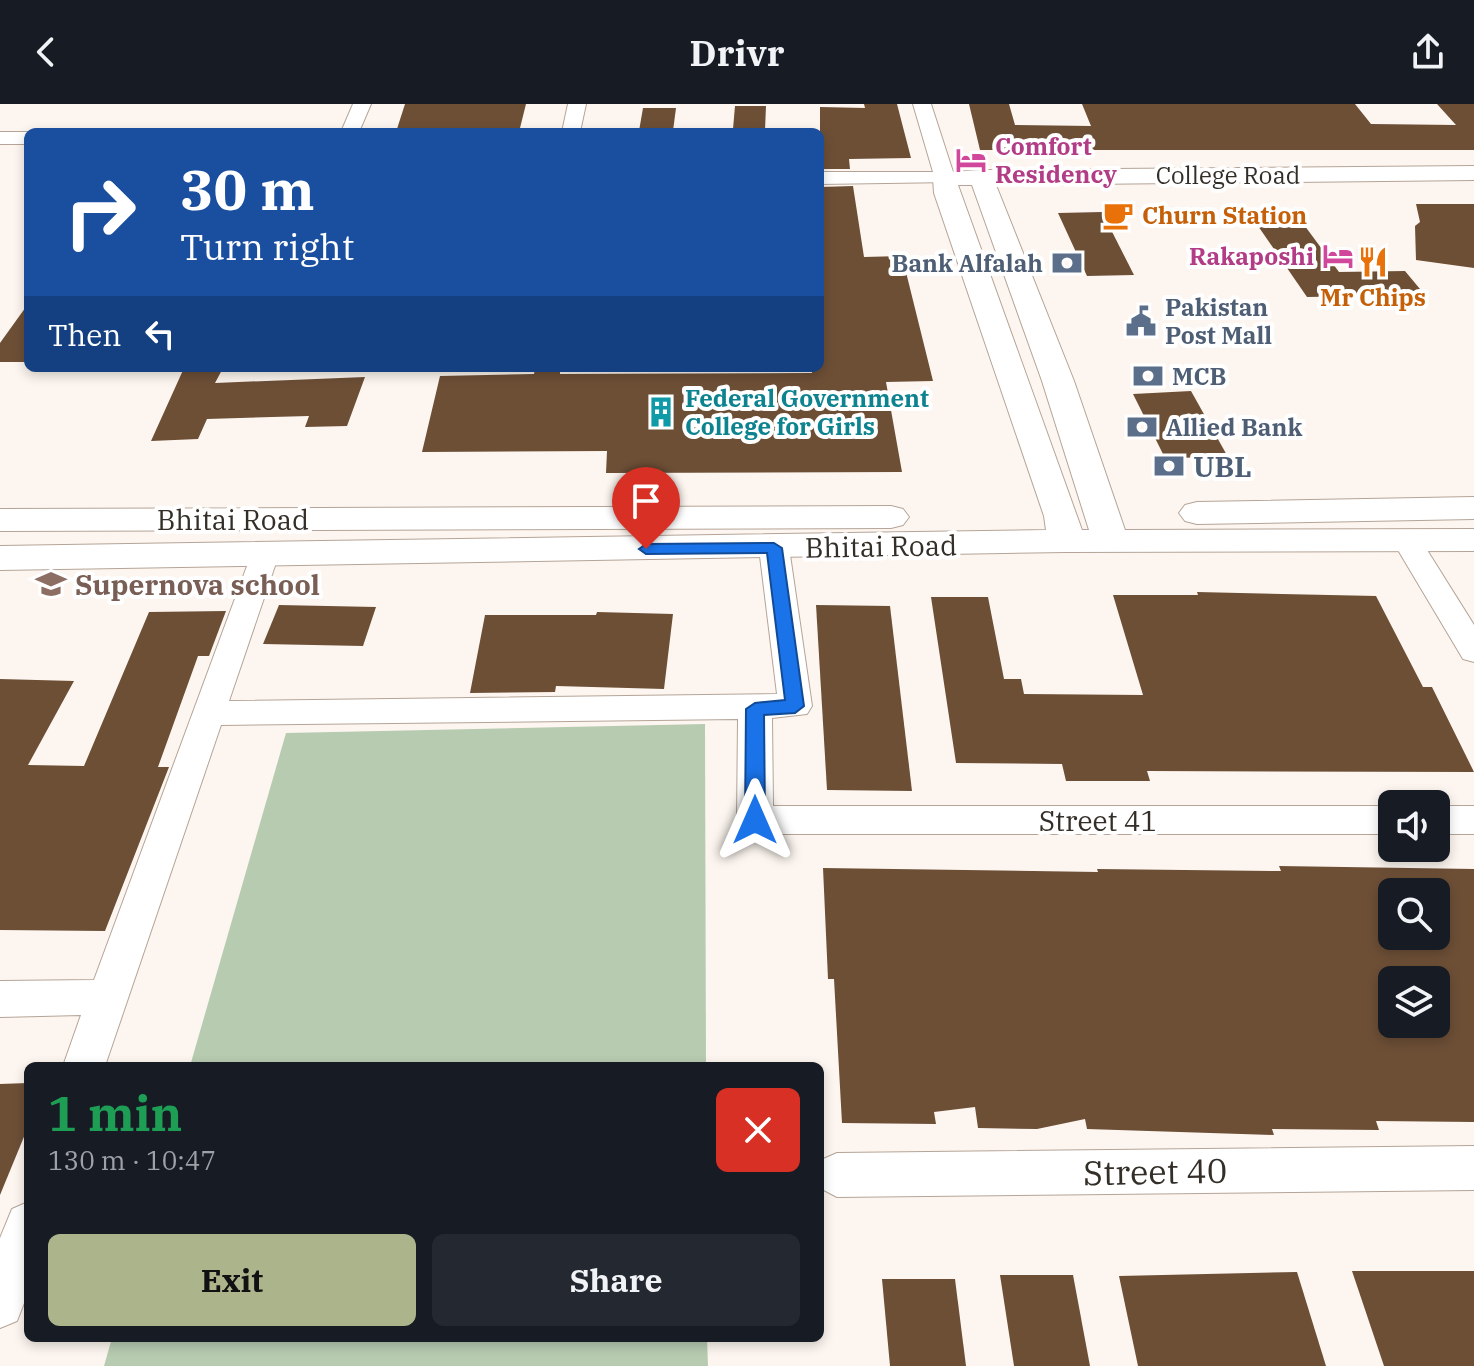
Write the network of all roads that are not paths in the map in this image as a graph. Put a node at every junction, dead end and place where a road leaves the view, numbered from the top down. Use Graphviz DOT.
graph roads {
  1 [pos="362,104"];
  2 [pos="577,104"];
  3 [pos="922,104"];
  4 [pos="352,128"];
  5 [pos="572,128"];
  6 [pos="0,138"];
  7 [pos="24,138"];
  8 [pos="1474,173"];
  9 [pos="824,178"];
  10 [pos="985,185"];
  11 [pos="946,186"];
  12 [pos="1474,187"];
  13 [pos="1389,508"];
  14 [pos="1474,508"];
  15 [pos="0,520"];
  16 [pos="1106,528"];
  17 [pos="1064,529"];
  18 [pos="1407,540"];
  19 [pos="1474,540"];
  20 [pos="774,548"];
  21 [pos="264,554"];
  22 [pos="0,558"];
  23 [pos="1474,651"];
  24 [pos="755,709"];
  25 [pos="208,713"];
  26 [pos="1378,820"];
  27 [pos="1450,820"];
  28 [pos="1474,820"];
  29 [pos="109,997"];
  30 [pos="0,999"];
  31 [pos="85,1062"];
  32 [pos="1474,1168"];
  33 [pos="837,1175"];
  34 [pos="24,1236"];
  35 [pos="0,1304"];
  1 -- 4 [label="street"];
  2 -- 5 [label="street"];
  3 -- 11 [label="street"];
  6 -- 7 [label="street"];
  8 -- 10 [label="street, College Road"];
  9 -- 11 [label="street"];
  10 -- 11 [label="street, College Road"];
  10 -- 12 [label="street, College Road"];
  10 -- 16 [label="street"];
  11 -- 17 [label="street"];
  13 -- 14 [label="street, Bhitai Road"];
  13 -- 16 [label="street, Bhitai Road"];
  13 -- 18 [label="street"];
  15 -- 17 [label="street, Bhitai Road"];
  16 -- 17 [label="street, Bhitai Road"];
  16 -- 18 [label="street, Bhitai Road"];
  17 -- 20 [label="street, Bhitai Road"];
  18 -- 19 [label="street, Bhitai Road"];
  18 -- 23 [label="street"];
  20 -- 21 [label="street, Bhitai Road"];
  20 -- 24 [label="street"];
  21 -- 22 [label="street, Bhitai Road"];
  21 -- 25 [label="street"];
  24 -- 25 [label="street"];
  24 -- 26 [label="street, Street 41"];
  25 -- 29 [label="street"];
  27 -- 28 [label="street"];
  29 -- 30 [label="street"];
  29 -- 31 [label="street"];
  32 -- 33 [label="street, Street 40"];
  34 -- 35 [label="street"];
}
